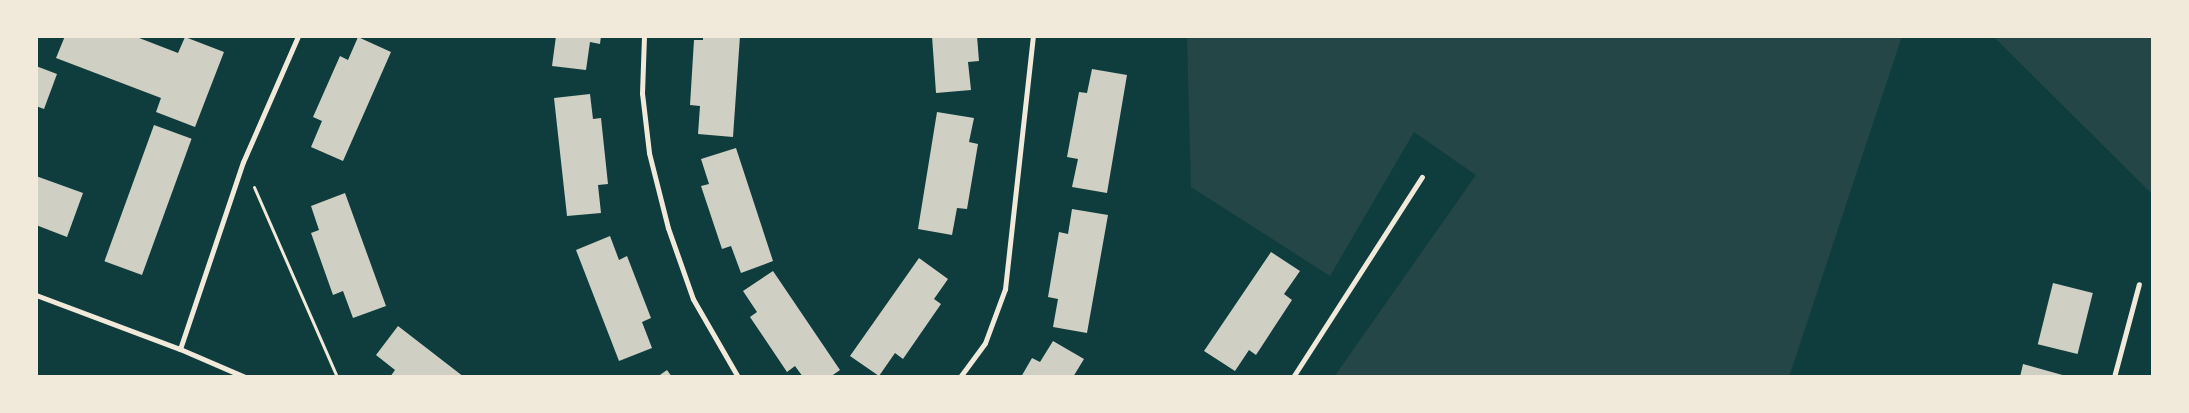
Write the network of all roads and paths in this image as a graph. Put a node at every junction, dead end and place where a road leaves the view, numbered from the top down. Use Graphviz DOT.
graph roads {
  1 [pos="298,36"];
  2 [pos="644,36"];
  3 [pos="1033,36"];
  4 [pos="243,162"];
  5 [pos="1422,176"];
  6 [pos="2139,284"];
  7 [pos="36,295"];
  8 [pos="180,349"];
  9 [pos="245,377"];
  10 [pos="336,377"];
  11 [pos="738,377"];
  12 [pos="960,377"];
  13 [pos="1293,377"];
  14 [pos="2114,377"];
  1 -- 4 [label="street"];
  2 -- 11 [label="street"];
  3 -- 12 [label="street"];
  4 -- 8 [label="street"];
  4 -- 10 [label="path"];
  5 -- 13 [label="street"];
  6 -- 14 [label="street"];
  7 -- 8 [label="street"];
  8 -- 9 [label="street"];
}
